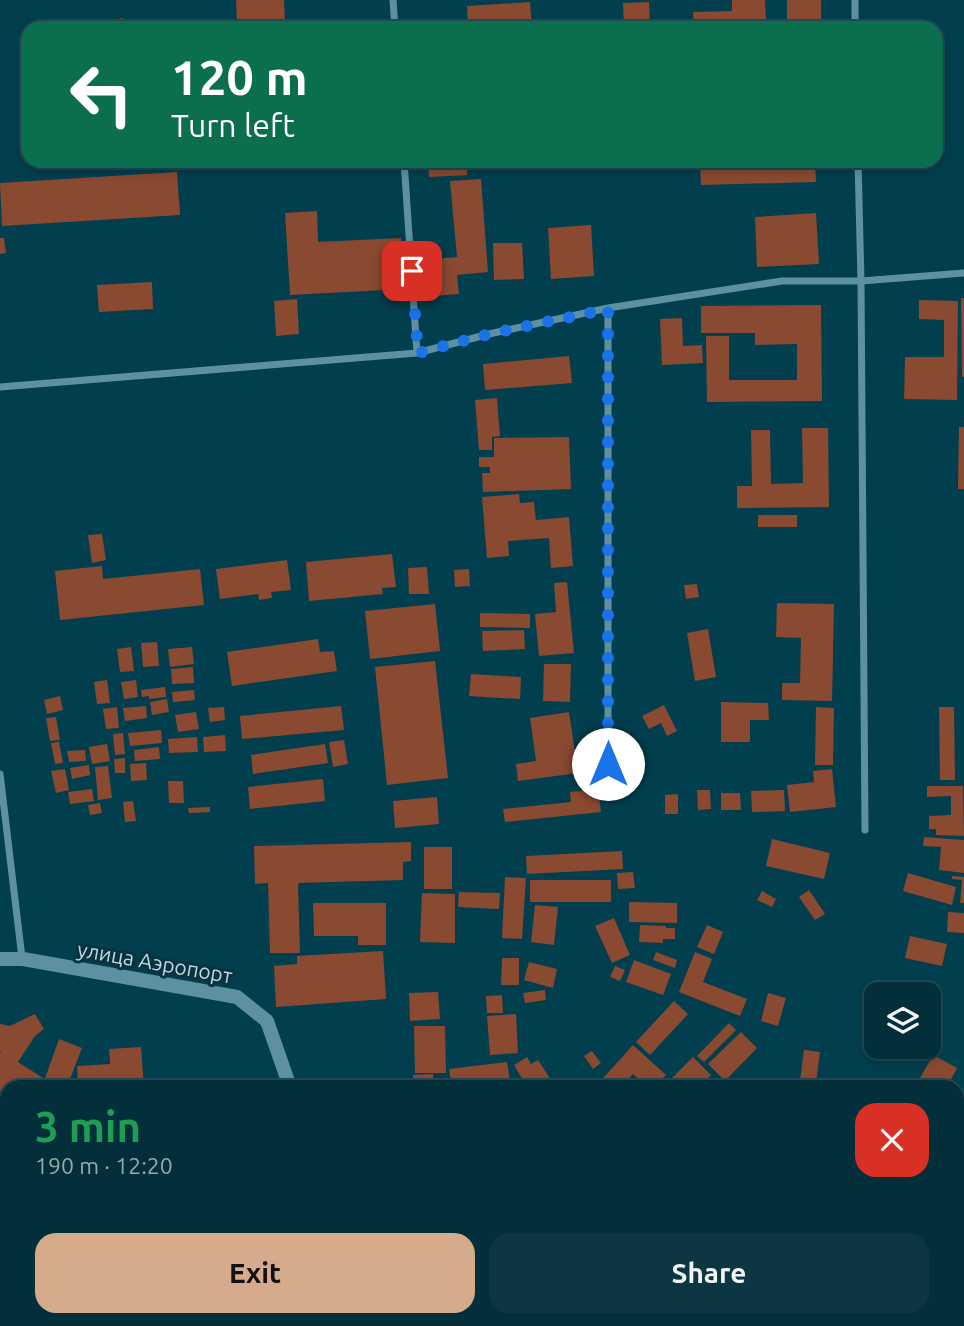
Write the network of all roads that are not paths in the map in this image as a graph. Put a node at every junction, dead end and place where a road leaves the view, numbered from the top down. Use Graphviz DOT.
graph roads {
  1 [pos="393,0"];
  2 [pos="855,0"];
  3 [pos="394,21"];
  4 [pos="855,21"];
  5 [pos="405,168"];
  6 [pos="858,168"];
  7 [pos="964,273"];
  8 [pos="861,281"];
  9 [pos="608,309"];
  10 [pos="418,353"];
  11 [pos="0,387"];
  12 [pos="608,764"];
  13 [pos="0,774"];
  14 [pos="865,830"];
  15 [pos="0,959"];
  16 [pos="23,959"];
  17 [pos="288,1080"];
  1 -- 3 [label="street"];
  2 -- 4 [label="street"];
  5 -- 10 [label="street"];
  6 -- 8 [label="street"];
  7 -- 8 [label="street"];
  8 -- 9 [label="street"];
  8 -- 14 [label="street"];
  9 -- 10 [label="street"];
  9 -- 12 [label="street"];
  10 -- 11 [label="street"];
  13 -- 16 [label="street"];
  15 -- 16 [label="main road, улица Аэропорт"];
  16 -- 17 [label="main road, улица Аэропорт"];
}
